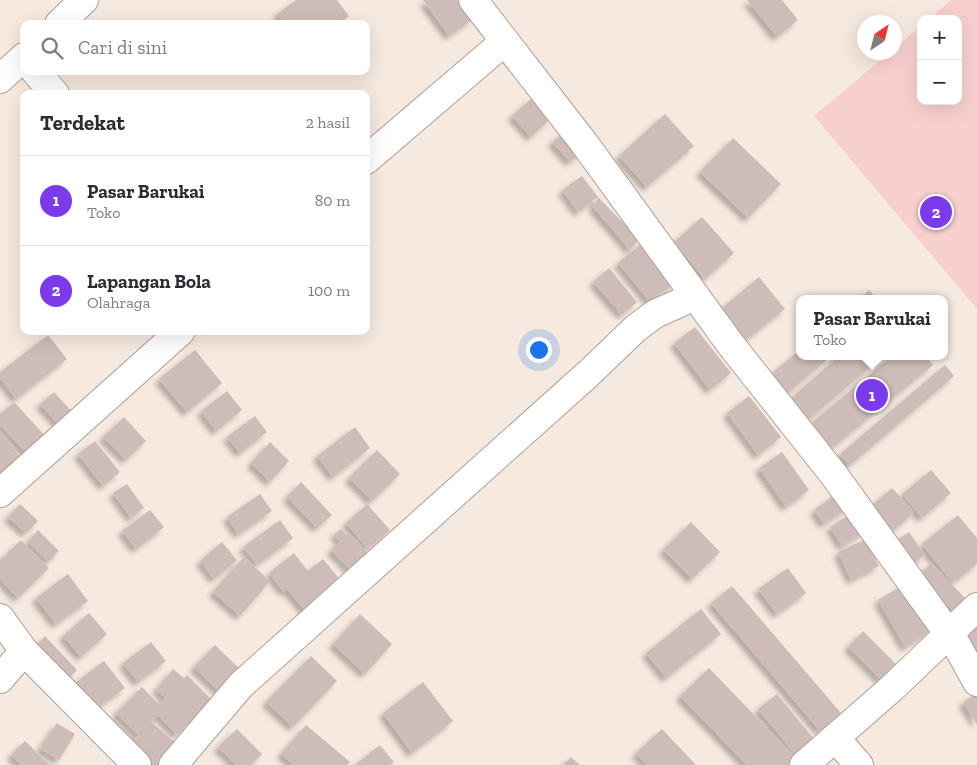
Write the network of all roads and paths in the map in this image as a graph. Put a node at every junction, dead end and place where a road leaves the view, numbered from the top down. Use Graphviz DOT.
graph roads {
  1 [pos="84,0"];
  2 [pos="473,0"];
  3 [pos="63,20"];
  4 [pos="504,42"];
  5 [pos="20,65"];
  6 [pos="38,75"];
  7 [pos="0,79"];
  8 [pos="51,90"];
  9 [pos="370,157"];
  10 [pos="695,296"];
  11 [pos="178,335"];
  12 [pos="0,493"];
  13 [pos="977,607"];
  14 [pos="0,618"];
  15 [pos="947,633"];
  16 [pos="24,651"];
  17 [pos="0,679"];
  18 [pos="977,682"];
  19 [pos="835,738"];
  20 [pos="137,765"];
  21 [pos="173,765"];
  22 [pos="804,765"];
  23 [pos="859,765"];
  1 -- 3 [label="street"];
  2 -- 4 [label="street"];
  4 -- 9 [label="street"];
  4 -- 10 [label="street"];
  5 -- 7 [label="street"];
  6 -- 8 [label="street"];
  10 -- 15 [label="street"];
  10 -- 21 [label="street"];
  11 -- 12 [label="street"];
  13 -- 15 [label="street"];
  14 -- 16 [label="street"];
  15 -- 18 [label="street"];
  15 -- 19 [label="street"];
  16 -- 17 [label="street"];
  16 -- 20 [label="street"];
  19 -- 22 [label="street"];
  19 -- 23 [label="street"];
}
